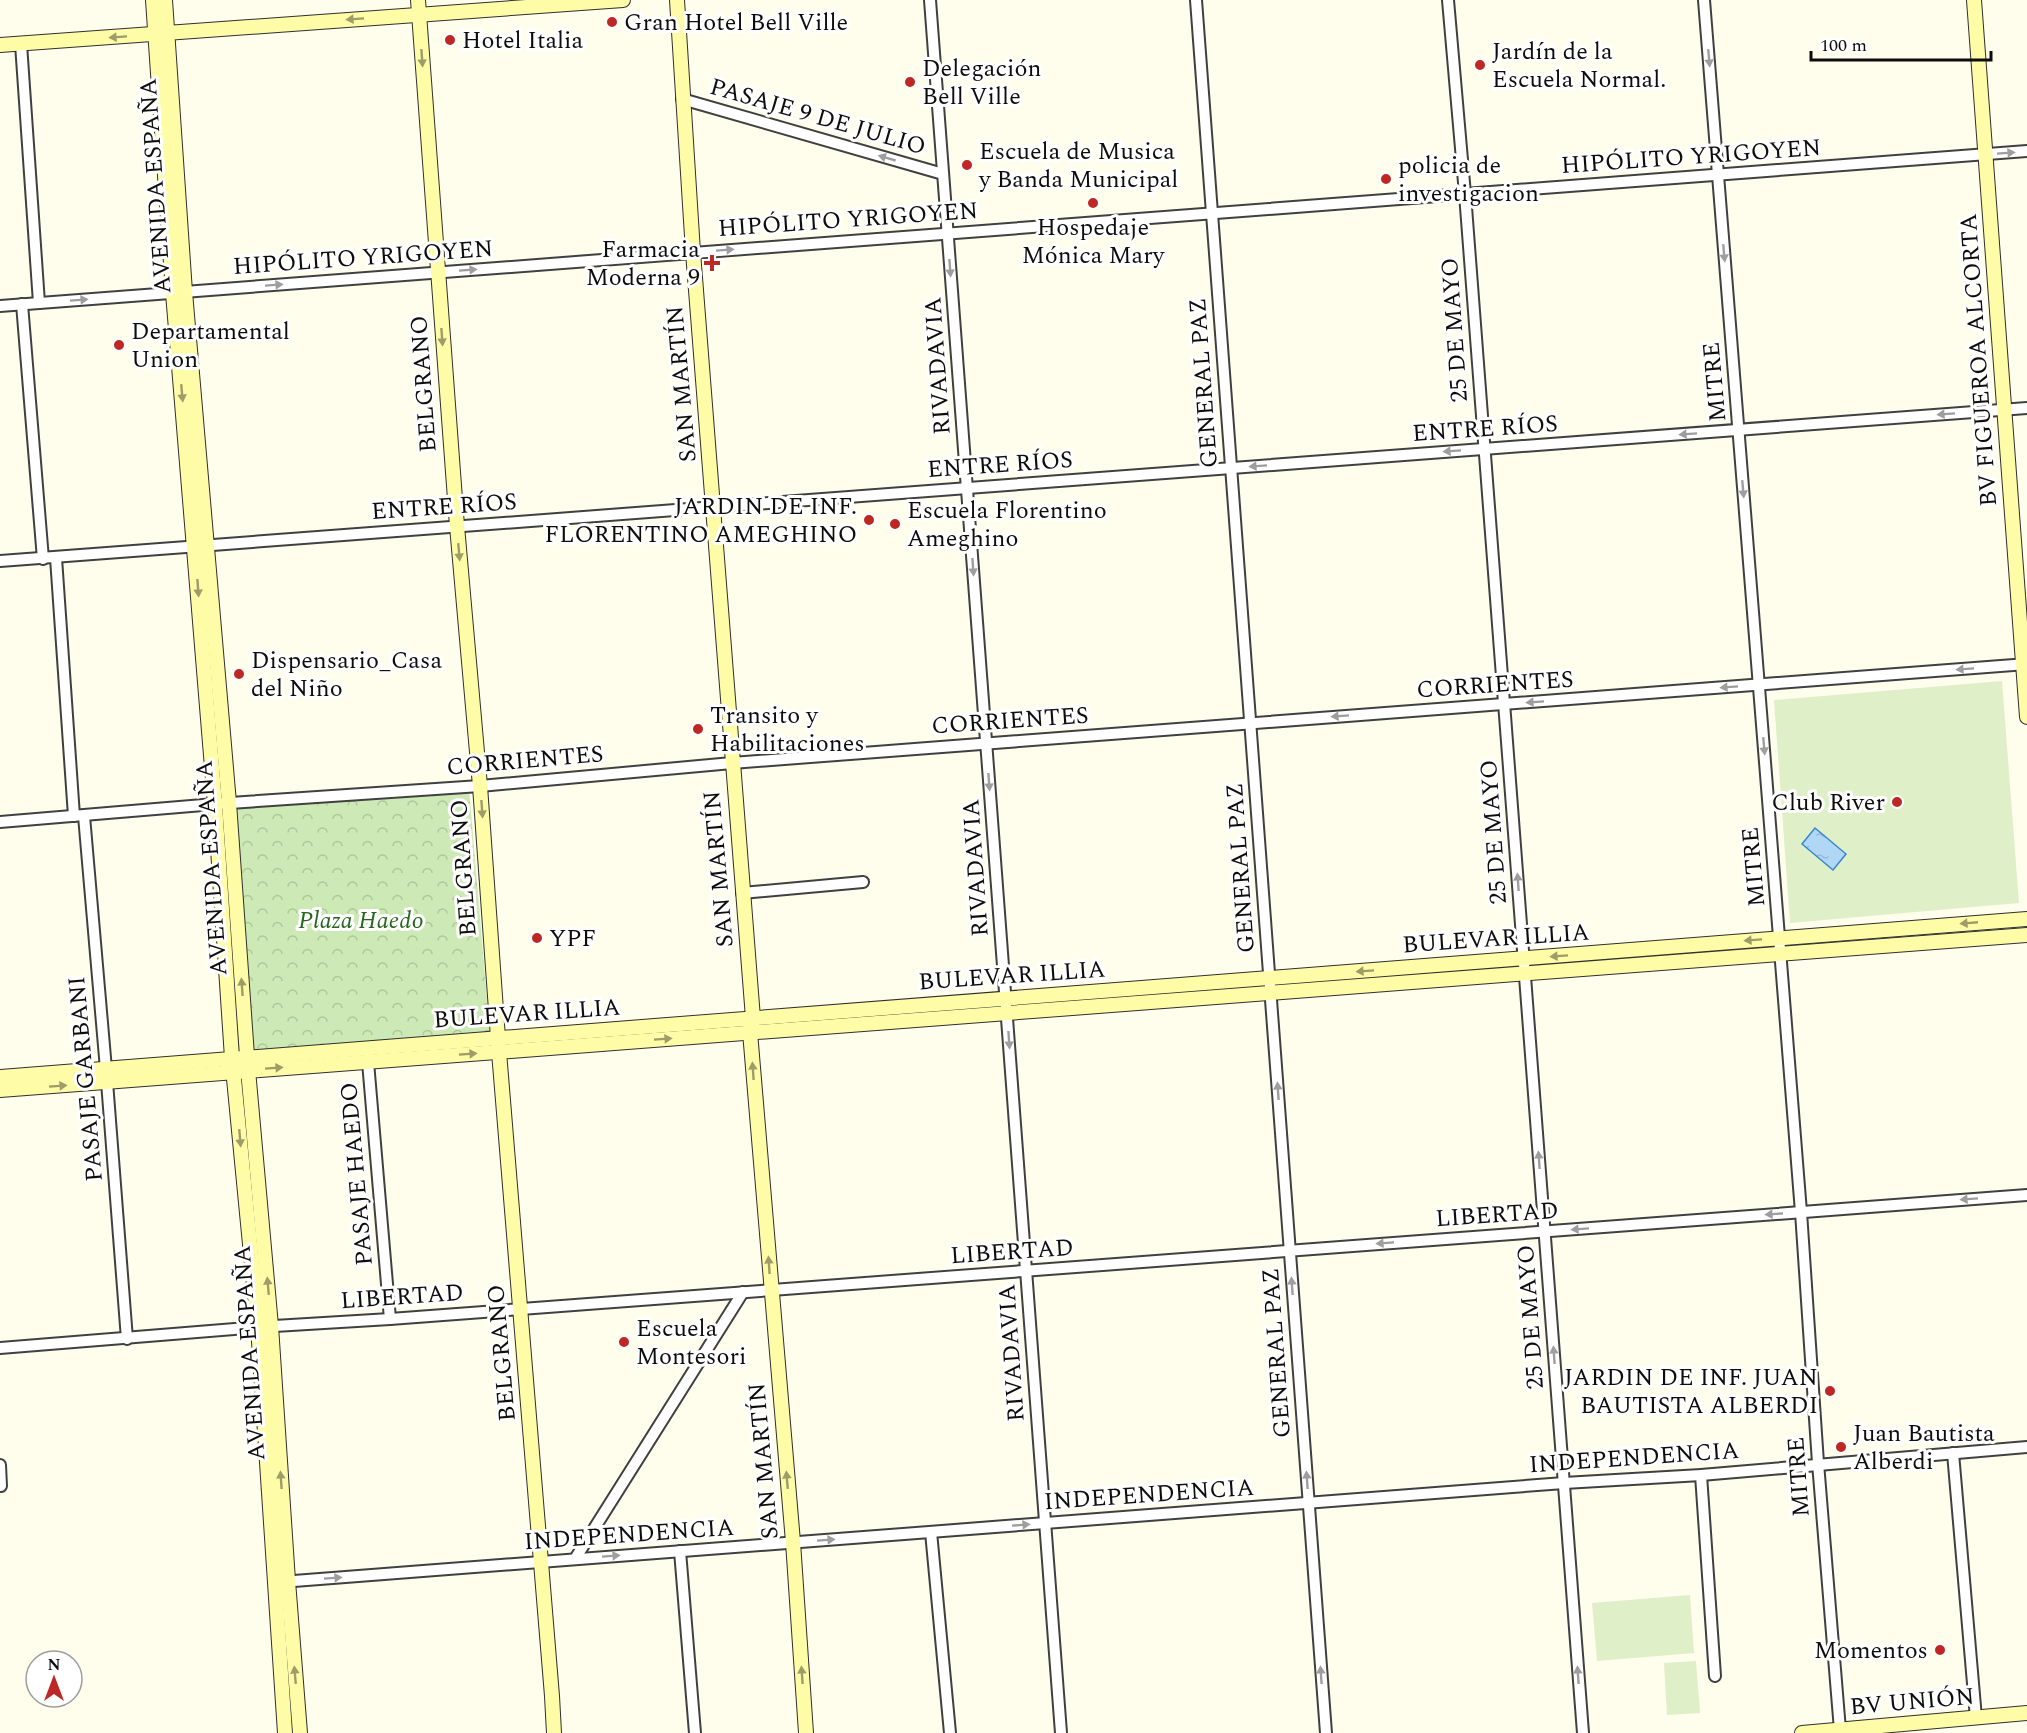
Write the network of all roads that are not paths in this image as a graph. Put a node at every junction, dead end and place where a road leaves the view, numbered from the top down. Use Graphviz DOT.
graph roads {
  1 [pos="153,0"];
  2 [pos="165,0"];
  3 [pos="418,0"];
  4 [pos="623,0"];
  5 [pos="677,0"];
  6 [pos="930,0"];
  7 [pos="1196,0"];
  8 [pos="1448,0"];
  9 [pos="1704,0"];
  10 [pos="1974,0"];
  11 [pos="419,15"];
  12 [pos="161,34"];
  13 [pos="21,44"];
  14 [pos="0,45"];
  15 [pos="682,99"];
  16 [pos="2027,151"];
  17 [pos="1986,154"];
  18 [pos="943,174"];
  19 [pos="1718,175"];
  20 [pos="1465,194"];
  21 [pos="1212,213"];
  22 [pos="948,233"];
  23 [pos="693,252"];
  24 [pos="437,272"];
  25 [pos="179,292"];
  26 [pos="39,303"];
  27 [pos="22,304"];
  28 [pos="0,306"];
  29 [pos="2027,408"];
  30 [pos="2004,410"];
  31 [pos="1739,430"];
  32 [pos="1485,449"];
  33 [pos="1231,468"];
  34 [pos="967,488"];
  35 [pos="714,507"];
  36 [pos="457,526"];
  37 [pos="201,545"];
  38 [pos="56,558"];
  39 [pos="43,559"];
  40 [pos="0,561"];
  41 [pos="2025,664"];
  42 [pos="1759,685"];
  43 [pos="1504,704"];
  44 [pos="2027,717"];
  45 [pos="1250,723"];
  46 [pos="986,743"];
  47 [pos="732,763"];
  48 [pos="480,786"];
  49 [pos="222,804"];
  50 [pos="79,816"];
  51 [pos="0,822"];
  52 [pos="863,882"];
  53 [pos="742,893"];
  54 [pos="2027,919"];
  55 [pos="2027,935"];
  56 [pos="1779,938"];
  57 [pos="1781,954"];
  58 [pos="1523,958"];
  59 [pos="1525,974"];
  60 [pos="1269,978"];
  61 [pos="1270,993"];
  62 [pos="1006,999"];
  63 [pos="1007,1013"];
  64 [pos="753,1018"];
  65 [pos="750,1032"];
  66 [pos="499,1045"];
  67 [pos="368,1062"];
  68 [pos="248,1064"];
  69 [pos="233,1065"];
  70 [pos="107,1076"];
  71 [pos="0,1077"];
  72 [pos="0,1090"];
  73 [pos="2027,1195"];
  74 [pos="1801,1212"];
  75 [pos="1544,1231"];
  76 [pos="1290,1251"];
  77 [pos="1026,1270"];
  78 [pos="770,1290"];
  79 [pos="743,1292"];
  80 [pos="519,1309"];
  81 [pos="390,1318"];
  82 [pos="264,1327"];
  83 [pos="127,1339"];
  84 [pos="0,1348"];
  85 [pos="2027,1447"];
  86 [pos="1953,1454"];
  87 [pos="1818,1463"];
  88 [pos="0,1466"];
  89 [pos="1701,1475"];
  90 [pos="1564,1483"];
  91 [pos="1,1486"];
  92 [pos="1308,1502"];
  93 [pos="1045,1523"];
  94 [pos="931,1532"];
  95 [pos="793,1542"];
  96 [pos="680,1551"];
  97 [pos="575,1559"];
  98 [pos="540,1562"];
  99 [pos="281,1582"];
  100 [pos="1715,1676"];
  101 [pos="2027,1713"];
  102 [pos="1976,1718"];
  103 [pos="1840,1730"];
  104 [pos="285,1733"];
  105 [pos="300,1733"];
  106 [pos="554,1733"];
  107 [pos="695,1733"];
  108 [pos="806,1733"];
  109 [pos="950,1733"];
  110 [pos="1061,1733"];
  111 [pos="1326,1733"];
  112 [pos="1583,1733"];
  113 [pos="1802,1733"];
  1 -- 12 [label="street, AVENIDA ESPAÑA"];
  2 -- 12 [label="street, AVENIDA ESPAÑA"];
  3 -- 11 [label="street, BELGRANO"];
  4 -- 11 [label="street"];
  5 -- 15 [label="street, SAN MARTÍN"];
  6 -- 18 [label="street, RIVADAVIA"];
  7 -- 21 [label="street, GENERAL PAZ"];
  8 -- 20 [label="street, 25 DE MAYO"];
  9 -- 19 [label="street, MITRE, one-way"];
  10 -- 17 [label="street, BV FIGUEROA ALCORTA"];
  11 -- 12 [label="street, one-way"];
  11 -- 24 [label="street, BELGRANO, one-way"];
  12 -- 13 [label="street, one-way"];
  12 -- 25 [label="street, AVENIDA ESPAÑA"];
  13 -- 14 [label="street"];
  13 -- 26 [label="street"];
  18 -- 15 [label="street, PASAJE 9 DE JULIO, one-way"];
  15 -- 23 [label="street, SAN MARTÍN"];
  17 -- 16 [label="street, HIPÓLITO YRIGOYEN, one-way"];
  17 -- 19 [label="street, HIPÓLITO YRIGOYEN"];
  17 -- 30 [label="street, BV FIGUEROA ALCORTA"];
  18 -- 22 [label="street, RIVADAVIA"];
  19 -- 20 [label="street, HIPÓLITO YRIGOYEN"];
  19 -- 31 [label="street, MITRE, one-way"];
  20 -- 21 [label="street, HIPÓLITO YRIGOYEN"];
  20 -- 32 [label="street, 25 DE MAYO"];
  21 -- 22 [label="street, HIPÓLITO YRIGOYEN"];
  21 -- 33 [label="street, GENERAL PAZ"];
  23 -- 22 [label="street, HIPÓLITO YRIGOYEN, one-way"];
  22 -- 34 [label="street, RIVADAVIA, one-way"];
  24 -- 23 [label="street, HIPÓLITO YRIGOYEN, one-way"];
  23 -- 35 [label="street, SAN MARTÍN"];
  25 -- 24 [label="street, HIPÓLITO YRIGOYEN, one-way"];
  24 -- 36 [label="street, BELGRANO, one-way"];
  26 -- 25 [label="street, HIPÓLITO YRIGOYEN, one-way"];
  25 -- 37 [label="street, AVENIDA ESPAÑA"];
  26 -- 27 [label="street, HIPÓLITO YRIGOYEN"];
  27 -- 28 [label="street, HIPÓLITO YRIGOYEN"];
  27 -- 39 [label="street"];
  29 -- 30 [label="street, ENTRE RÍOS"];
  30 -- 31 [label="street, ENTRE RÍOS, one-way"];
  30 -- 41 [label="street, BV FIGUEROA ALCORTA"];
  31 -- 32 [label="street, ENTRE RÍOS, one-way"];
  31 -- 42 [label="street, MITRE, one-way"];
  32 -- 33 [label="street, ENTRE RÍOS, one-way"];
  32 -- 43 [label="street, 25 DE MAYO"];
  33 -- 34 [label="street, ENTRE RÍOS"];
  33 -- 45 [label="street, GENERAL PAZ"];
  34 -- 35 [label="street, ENTRE RÍOS"];
  34 -- 46 [label="street, RIVADAVIA, one-way"];
  35 -- 36 [label="street, ENTRE RÍOS"];
  35 -- 47 [label="street, SAN MARTÍN"];
  36 -- 37 [label="street, ENTRE RÍOS"];
  36 -- 48 [label="street, BELGRANO, one-way"];
  37 -- 38 [label="street, ENTRE RÍOS"];
  37 -- 49 [label="street, AVENIDA ESPAÑA"];
  38 -- 39 [label="street, ENTRE RÍOS"];
  38 -- 50 [label="street, PASAJE GARBANI"];
  39 -- 40 [label="street, ENTRE RÍOS"];
  41 -- 42 [label="street, CORRIENTES, one-way"];
  41 -- 44 [label="street, BV FIGUEROA ALCORTA"];
  42 -- 43 [label="street, CORRIENTES, one-way"];
  42 -- 56 [label="street, MITRE, one-way"];
  43 -- 45 [label="street, CORRIENTES, one-way"];
  58 -- 43 [label="street, 25 DE MAYO, one-way"];
  45 -- 46 [label="street, CORRIENTES"];
  45 -- 60 [label="street, GENERAL PAZ"];
  46 -- 47 [label="street, CORRIENTES"];
  46 -- 62 [label="street, RIVADAVIA, one-way"];
  47 -- 48 [label="street, CORRIENTES"];
  47 -- 53 [label="street, SAN MARTÍN"];
  48 -- 49 [label="street, CORRIENTES"];
  48 -- 66 [label="street, BELGRANO, one-way"];
  49 -- 50 [label="street, CORRIENTES"];
  68 -- 49 [label="street, AVENIDA ESPAÑA, one-way"];
  49 -- 69 [label="street, AVENIDA ESPAÑA"];
  50 -- 51 [label="street, CORRIENTES"];
  50 -- 70 [label="street, PASAJE GARBANI"];
  52 -- 53 [label="street"];
  53 -- 64 [label="street, SAN MARTÍN"];
  54 -- 56 [label="street, BULEVAR ILLIA, one-way"];
  55 -- 57 [label="street, BULEVAR ILLIA"];
  56 -- 57 [label="street, MITRE"];
  56 -- 58 [label="street, BULEVAR ILLIA, one-way"];
  57 -- 59 [label="street, BULEVAR ILLIA"];
  57 -- 74 [label="street, MITRE"];
  58 -- 59 [label="street, 25 DE MAYO"];
  58 -- 60 [label="street, BULEVAR ILLIA, one-way"];
  59 -- 61 [label="street, BULEVAR ILLIA"];
  75 -- 59 [label="street, 25 DE MAYO, one-way"];
  60 -- 61 [label="street, GENERAL PAZ"];
  60 -- 62 [label="street, BULEVAR ILLIA"];
  61 -- 63 [label="street, BULEVAR ILLIA"];
  76 -- 61 [label="street, GENERAL PAZ, one-way"];
  62 -- 63 [label="street, RIVADAVIA"];
  62 -- 64 [label="street, BULEVAR ILLIA"];
  63 -- 65 [label="street, BULEVAR ILLIA"];
  63 -- 77 [label="street, RIVADAVIA, one-way"];
  64 -- 65 [label="street, SAN MARTÍN"];
  64 -- 66 [label="street, BULEVAR ILLIA"];
  66 -- 65 [label="street, BULEVAR ILLIA, one-way"];
  78 -- 65 [label="street, SAN MARTÍN, one-way"];
  67 -- 66 [label="street, BULEVAR ILLIA, one-way"];
  66 -- 68 [label="street, BULEVAR ILLIA"];
  66 -- 80 [label="street, BELGRANO"];
  68 -- 67 [label="street, BULEVAR ILLIA, one-way"];
  67 -- 81 [label="street, PASAJE HAEDO"];
  68 -- 69 [label="street, BULEVAR ILLIA"];
  82 -- 68 [label="street, AVENIDA ESPAÑA, one-way"];
  69 -- 70 [label="street, BULEVAR ILLIA"];
  69 -- 82 [label="street, AVENIDA ESPAÑA, one-way"];
  70 -- 71 [label="street, BULEVAR ILLIA"];
  72 -- 70 [label="street, BULEVAR ILLIA, one-way"];
  70 -- 83 [label="street, PASAJE GARBANI"];
  73 -- 74 [label="street, LIBERTAD, one-way"];
  74 -- 75 [label="street, LIBERTAD, one-way"];
  74 -- 87 [label="street, MITRE"];
  75 -- 76 [label="street, LIBERTAD, one-way"];
  90 -- 75 [label="street, 25 DE MAYO, one-way"];
  76 -- 77 [label="street, LIBERTAD"];
  92 -- 76 [label="street, GENERAL PAZ, one-way"];
  77 -- 78 [label="street, LIBERTAD"];
  77 -- 93 [label="street, RIVADAVIA"];
  78 -- 79 [label="street, LIBERTAD"];
  95 -- 78 [label="street, SAN MARTÍN, one-way"];
  79 -- 80 [label="street, LIBERTAD"];
  79 -- 97 [label="street"];
  80 -- 81 [label="street, LIBERTAD"];
  80 -- 98 [label="street, BELGRANO"];
  81 -- 82 [label="street, LIBERTAD"];
  82 -- 83 [label="street, LIBERTAD"];
  82 -- 99 [label="street, AVENIDA ESPAÑA"];
  83 -- 84 [label="street, LIBERTAD"];
  85 -- 86 [label="street, INDEPENDENCIA"];
  86 -- 87 [label="street, INDEPENDENCIA"];
  86 -- 102 [label="street"];
  87 -- 89 [label="street, INDEPENDENCIA"];
  87 -- 103 [label="street, MITRE"];
  88 -- 91 [label="street"];
  89 -- 90 [label="street, INDEPENDENCIA"];
  89 -- 100 [label="street"];
  90 -- 92 [label="street, INDEPENDENCIA"];
  112 -- 90 [label="street, 25 DE MAYO, one-way"];
  92 -- 93 [label="street, INDEPENDENCIA"];
  111 -- 92 [label="street, GENERAL PAZ, one-way"];
  94 -- 93 [label="street, INDEPENDENCIA, one-way"];
  93 -- 110 [label="street, RIVADAVIA"];
  95 -- 94 [label="street, INDEPENDENCIA, one-way"];
  94 -- 109 [label="street"];
  95 -- 96 [label="street, INDEPENDENCIA"];
  108 -- 95 [label="street, SAN MARTÍN, one-way"];
  97 -- 96 [label="street, INDEPENDENCIA, one-way"];
  96 -- 107 [label="street"];
  97 -- 98 [label="street, INDEPENDENCIA"];
  99 -- 98 [label="street, INDEPENDENCIA, one-way"];
  98 -- 106 [label="street, BELGRANO"];
  99 -- 104 [label="street, AVENIDA ESPAÑA"];
  105 -- 99 [label="street, AVENIDA ESPAÑA, one-way"];
  101 -- 102 [label="street, BV UNIÓN"];
  102 -- 103 [label="street, BV UNIÓN"];
  103 -- 113 [label="street, BV UNIÓN"];
}
